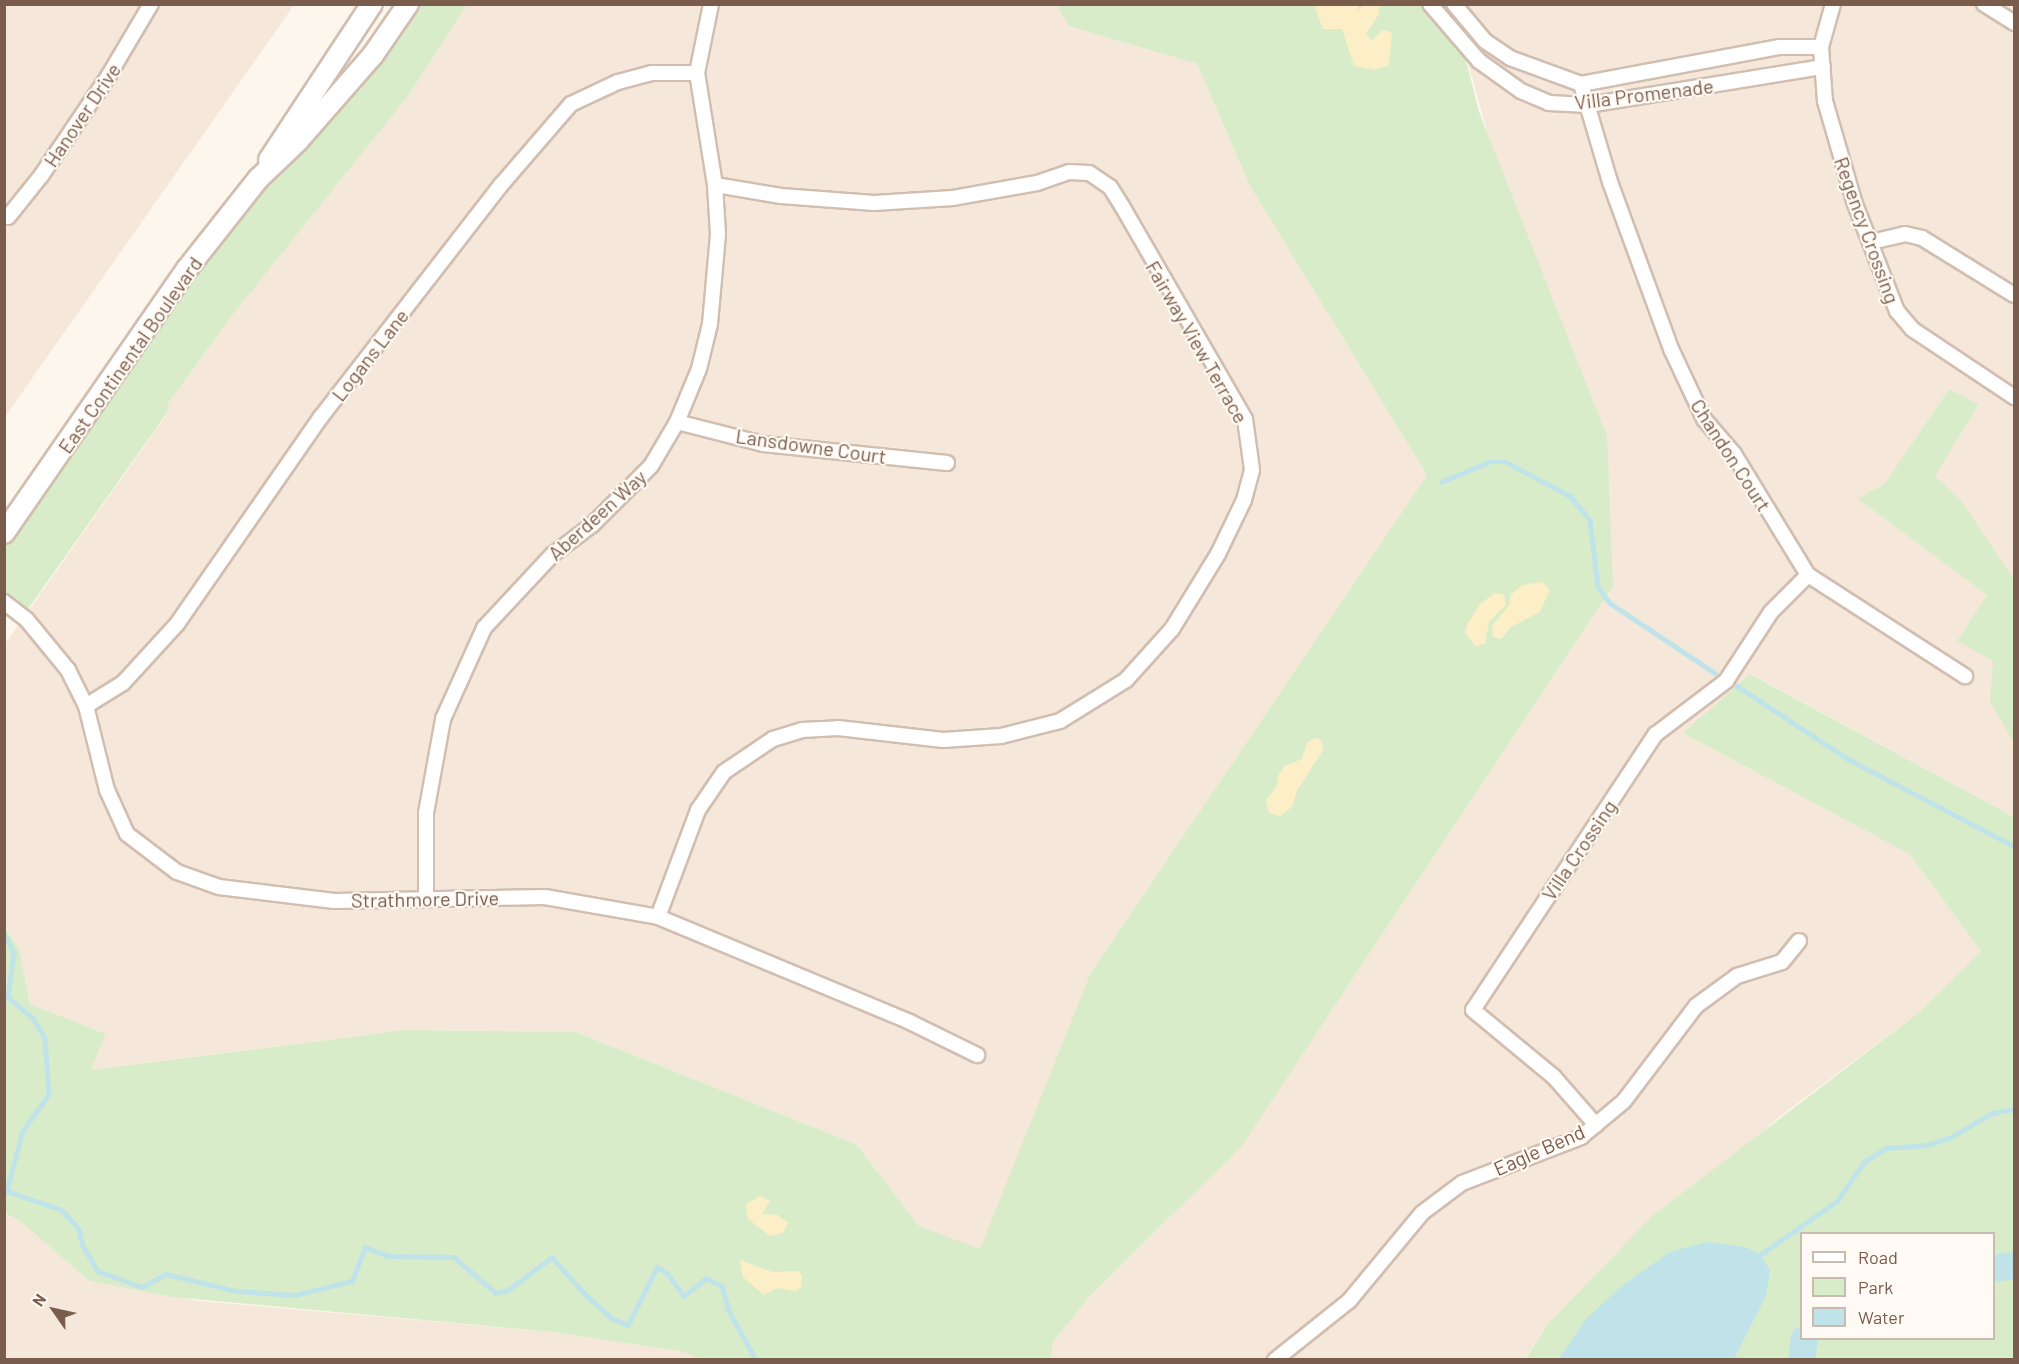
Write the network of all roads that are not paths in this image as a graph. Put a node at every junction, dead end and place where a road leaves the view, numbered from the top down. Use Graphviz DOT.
graph roads {
  1 [pos="151,4"];
  2 [pos="372,4"];
  3 [pos="408,4"];
  4 [pos="711,4"];
  5 [pos="1430,4"];
  6 [pos="1454,4"];
  7 [pos="1833,4"];
  8 [pos="1984,4"];
  9 [pos="2014,23"];
  10 [pos="1821,47"];
  11 [pos="1822,67"];
  12 [pos="697,73"];
  13 [pos="1581,84"];
  14 [pos="1588,105"];
  15 [pos="258,179"];
  16 [pos="715,185"];
  17 [pos="4,215"];
  18 [pos="1871,242"];
  19 [pos="2014,295"];
  20 [pos="2014,398"];
  21 [pos="678,422"];
  22 [pos="947,463"];
  23 [pos="4,533"];
  24 [pos="1808,575"];
  25 [pos="4,602"];
  26 [pos="1965,676"];
  27 [pos="86,706"];
  28 [pos="426,900"];
  29 [pos="658,917"];
  30 [pos="1799,941"];
  31 [pos="977,1055"];
  32 [pos="1596,1125"];
  33 [pos="1275,1359"];
  1 -- 17 [label="street, Hanover Drive"];
  2 -- 15 [label="main road, East Continental Boulevard"];
  3 -- 15 [label="main road, East Continental Boulevard"];
  4 -- 12 [label="street, Aberdeen Way"];
  5 -- 14 [label="street, Villa Promenade"];
  6 -- 13 [label="street, Villa Promenade"];
  7 -- 10 [label="street, Regency Crossing"];
  8 -- 9 [label="street"];
  10 -- 11 [label="street, Regency Crossing"];
  10 -- 13 [label="street, Villa Promenade"];
  11 -- 14 [label="street, Villa Promenade"];
  11 -- 18 [label="street, Regency Crossing"];
  12 -- 16 [label="street, Aberdeen Way"];
  12 -- 27 [label="street, Logans Lane"];
  13 -- 14 [label="street, Chandon Court"];
  14 -- 24 [label="street, Chandon Court"];
  15 -- 23 [label="main road, East Continental Boulevard"];
  16 -- 21 [label="street, Aberdeen Way"];
  16 -- 29 [label="street, Fairway View Terrace"];
  18 -- 19 [label="street"];
  18 -- 20 [label="street, Regency Crossing"];
  21 -- 22 [label="street, Lansdowne Court"];
  21 -- 28 [label="street, Aberdeen Way"];
  24 -- 26 [label="street, Chandon Court"];
  24 -- 32 [label="street, Villa Crossing"];
  25 -- 27 [label="street, Strathmore Drive"];
  27 -- 28 [label="street, Strathmore Drive"];
  28 -- 29 [label="street, Strathmore Drive"];
  29 -- 31 [label="street, Strathmore Drive"];
  30 -- 32 [label="street, Eagle Bend"];
  32 -- 33 [label="street, Eagle Bend"];
}
